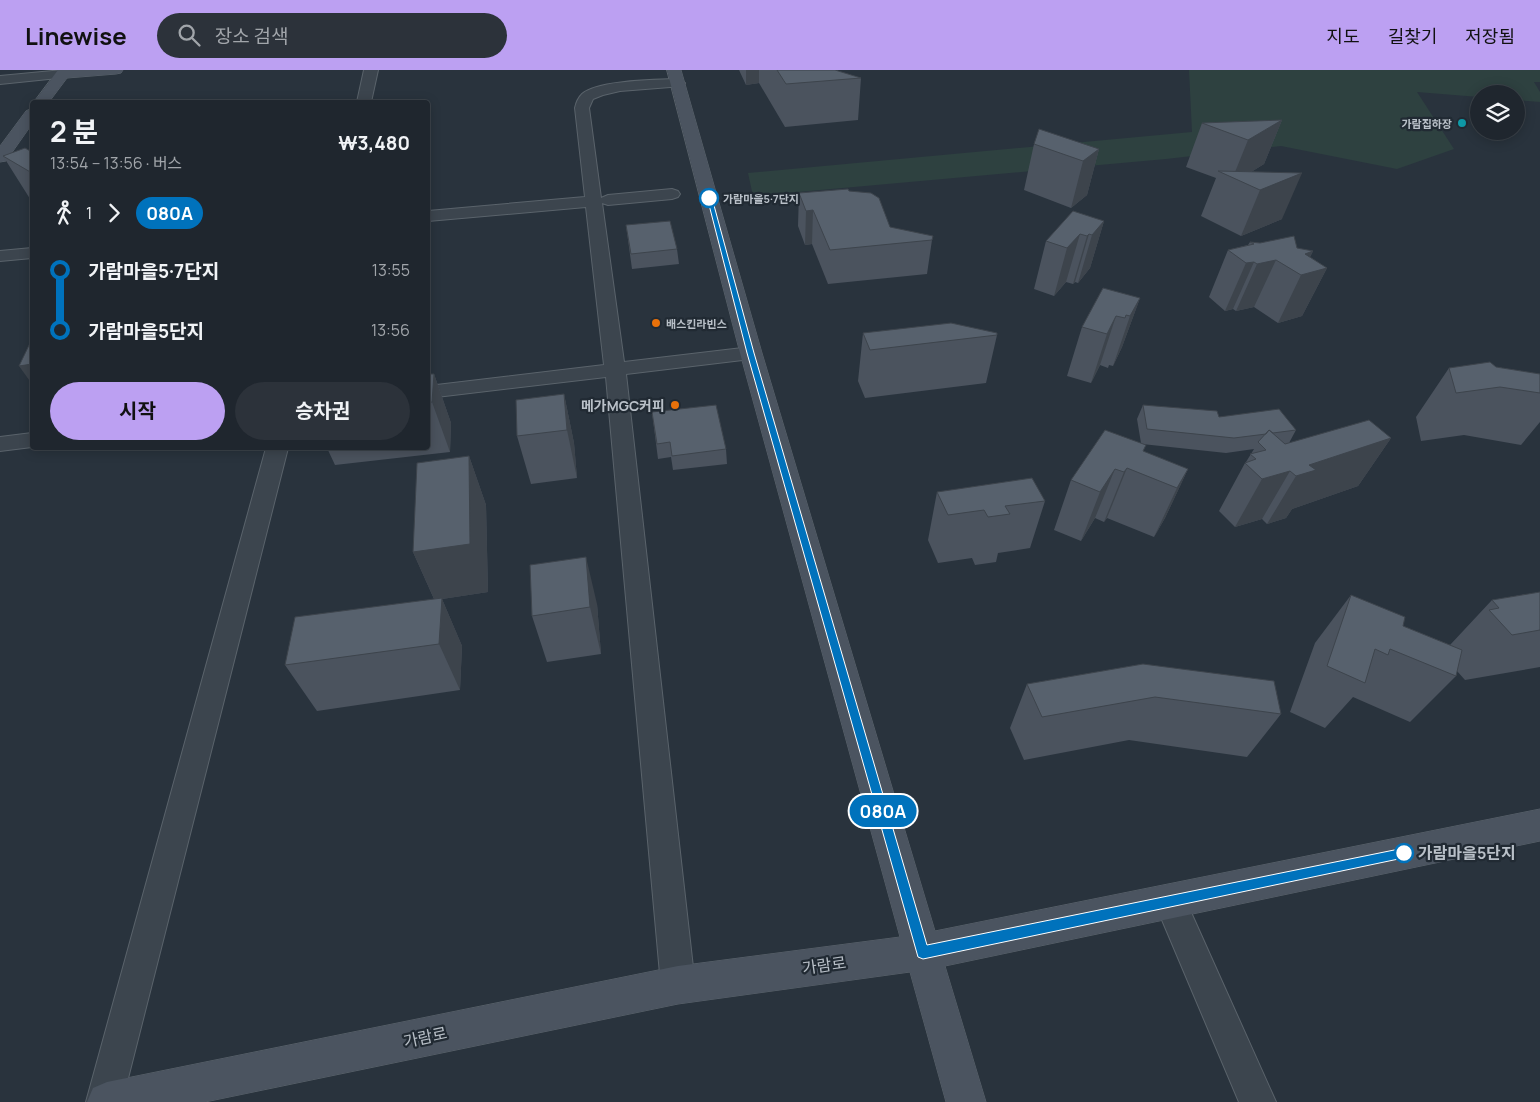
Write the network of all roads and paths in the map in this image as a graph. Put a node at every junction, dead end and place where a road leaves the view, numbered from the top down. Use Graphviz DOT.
graph roads {
  1 [pos="116,70"];
  2 [pos="371,70"];
  3 [pos="64,72"];
  4 [pos="676,76"];
  5 [pos="0,80"];
  6 [pos="43,100"];
  7 [pos="364,100"];
  8 [pos="30,117"];
  9 [pos="0,157"];
  10 [pos="672,194"];
  11 [pos="608,200"];
  12 [pos="585,202"];
  13 [pos="430,216"];
  14 [pos="30,253"];
  15 [pos="0,256"];
  16 [pos="751,353"];
  17 [pos="615,369"];
  18 [pos="430,392"];
  19 [pos="30,440"];
  20 [pos="0,444"];
  21 [pos="276,450"];
  22 [pos="1540,825"];
  23 [pos="1170,901"];
  24 [pos="923,952"];
  25 [pos="678,985"];
  26 [pos="105,1102"];
  27 [pos="966,1102"];
  28 [pos="1258,1102"];
  1 -- 3 [label="street"];
  2 -- 7 [label="street"];
  3 -- 5 [label="street"];
  3 -- 6 [label="street"];
  4 -- 16 [label="street"];
  4 -- 17 [label="street"];
  8 -- 9 [label="street"];
  10 -- 11 [label="street"];
  12 -- 13 [label="street"];
  14 -- 15 [label="street"];
  16 -- 17 [label="street"];
  16 -- 24 [label="street"];
  17 -- 18 [label="street"];
  17 -- 25 [label="street"];
  19 -- 20 [label="street"];
  21 -- 26 [label="street"];
  22 -- 23 [label="street, 가람로"];
  23 -- 24 [label="street, 가람로"];
  23 -- 28 [label="street"];
  24 -- 25 [label="street, 가람로"];
  24 -- 27 [label="street"];
  25 -- 26 [label="street, 가람로"];
}
